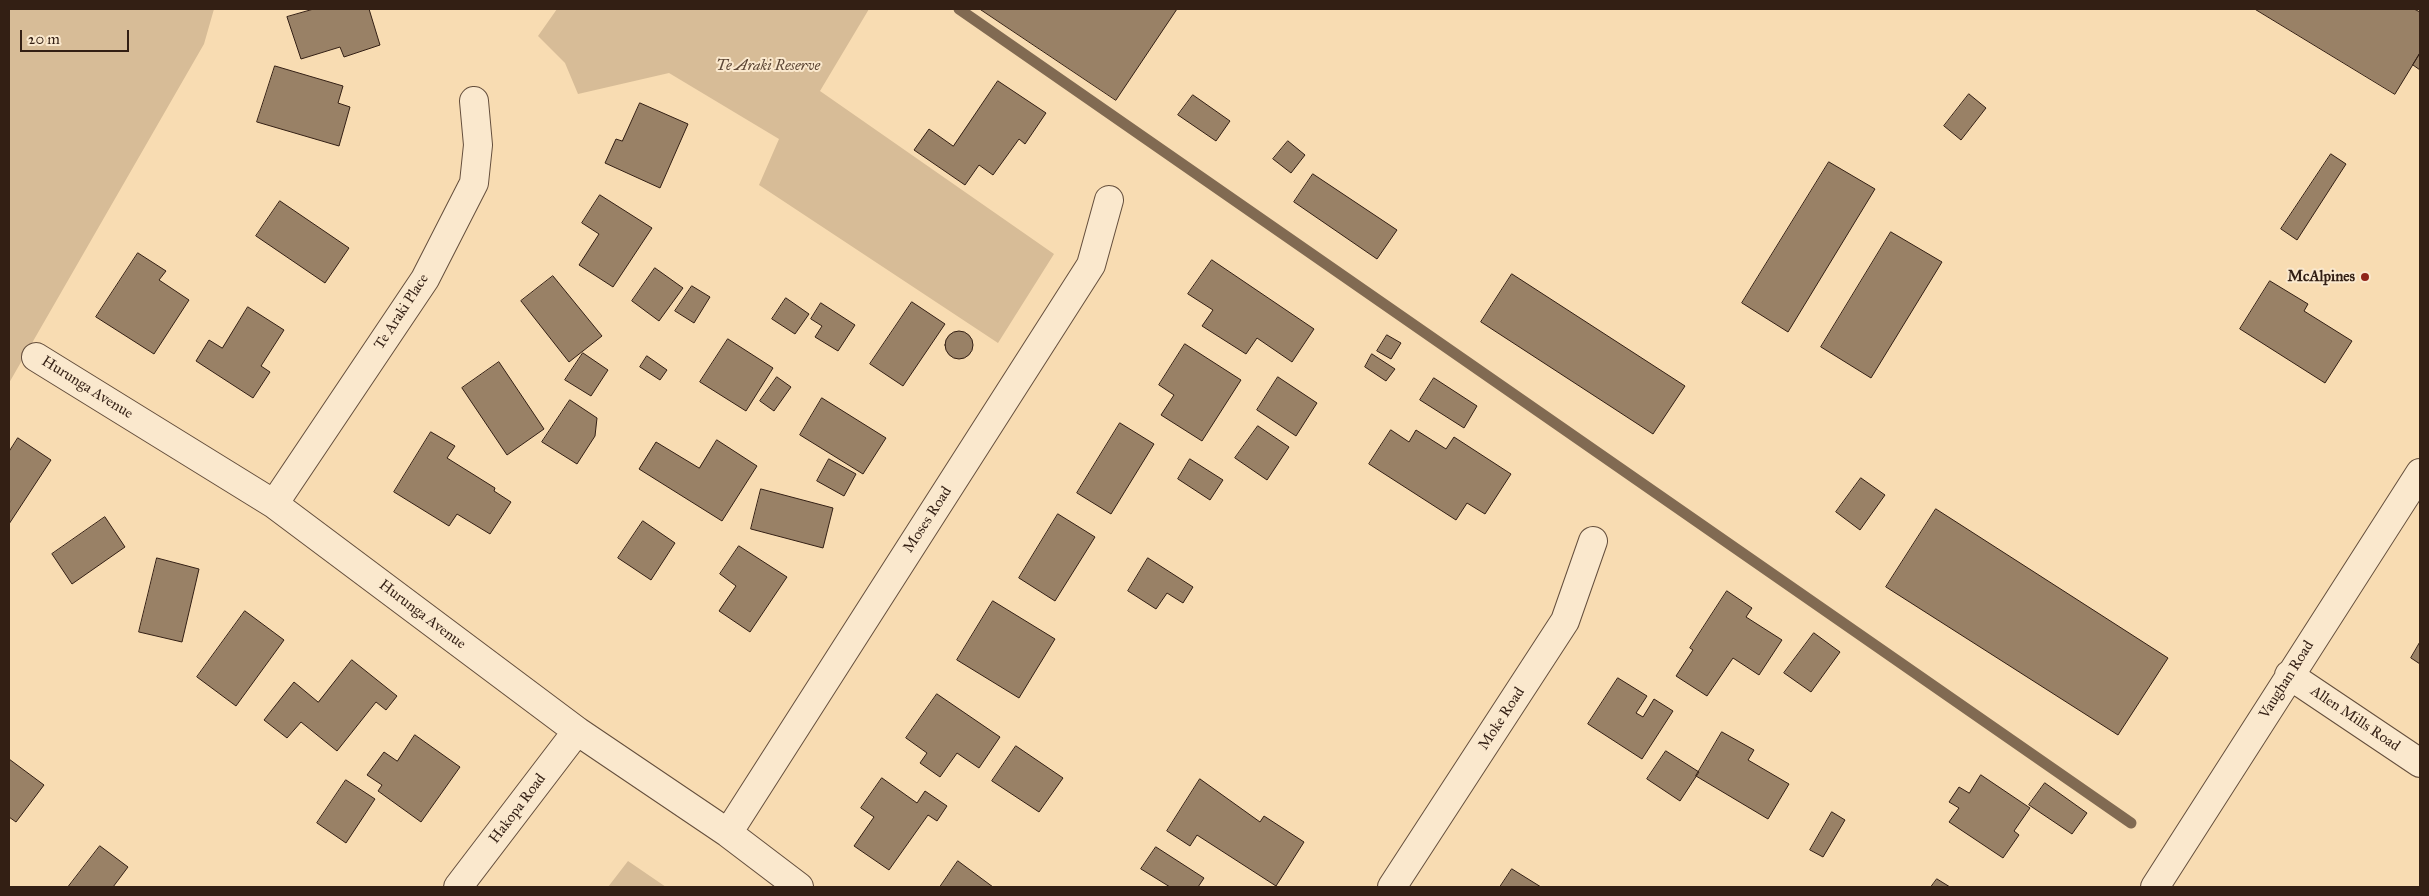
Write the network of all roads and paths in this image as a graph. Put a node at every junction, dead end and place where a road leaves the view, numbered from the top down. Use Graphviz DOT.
graph roads {
  1 [pos="474,101"];
  2 [pos="1109,200"];
  3 [pos="36,357"];
  4 [pos="2420,473"];
  5 [pos="274,504"];
  6 [pos="1593,541"];
  7 [pos="2289,675"];
  8 [pos="577,730"];
  9 [pos="2420,763"];
  10 [pos="728,833"];
  11 [pos="458,887"];
  12 [pos="799,887"];
  13 [pos="1392,887"];
  14 [pos="2155,887"];
  1 -- 5 [label="street, Te Araki Place"];
  2 -- 10 [label="street, Moses Road"];
  3 -- 5 [label="street, Hurunga Avenue"];
  4 -- 7 [label="street, Vaughan Road"];
  5 -- 8 [label="street, Hurunga Avenue"];
  6 -- 13 [label="street, Moke Road"];
  7 -- 9 [label="street, Allen Mills Road"];
  7 -- 14 [label="street, Vaughan Road"];
  8 -- 10 [label="street, Hurunga Avenue"];
  8 -- 11 [label="street, Hakopa Road"];
  10 -- 12 [label="street, Hurunga Avenue"];
}
